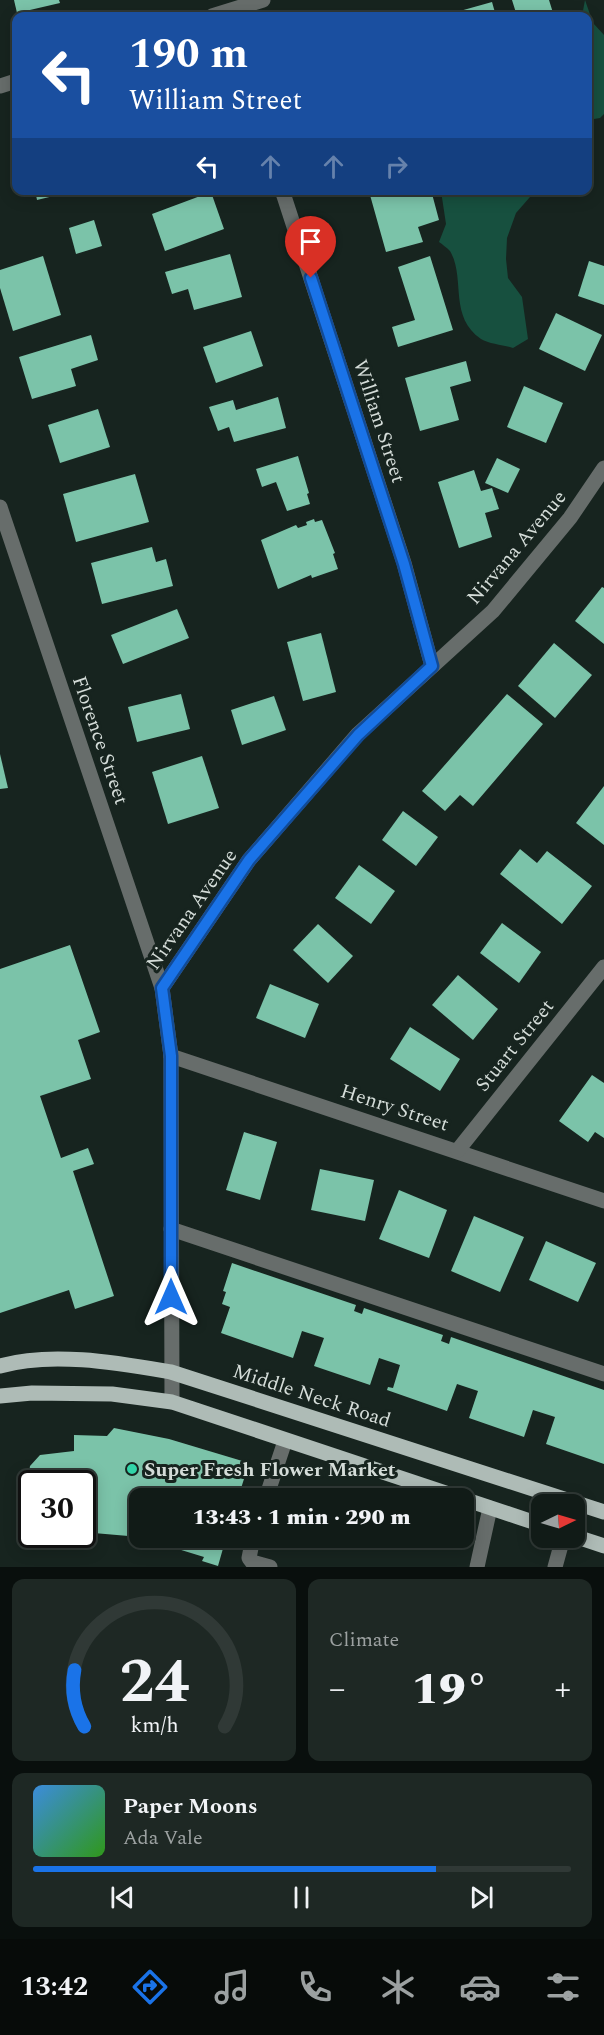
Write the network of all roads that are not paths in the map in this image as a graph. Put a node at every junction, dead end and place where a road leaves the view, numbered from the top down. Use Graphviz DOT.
graph roads {
  1 [pos="263,0"];
  2 [pos="218,12"];
  3 [pos="284,195"];
  4 [pos="604,468"];
  5 [pos="0,507"];
  6 [pos="432,666"];
  7 [pos="604,967"];
  8 [pos="162,988"];
  9 [pos="171,1056"];
  10 [pos="458,1150"];
  11 [pos="604,1201"];
  12 [pos="171,1229"];
  13 [pos="0,1366"];
  14 [pos="171,1372"];
  15 [pos="604,1374"];
  16 [pos="0,1396"];
  17 [pos="172,1402"];
  18 [pos="285,1441"];
  19 [pos="269,1488"];
  20 [pos="428,1488"];
  21 [pos="474,1503"];
  22 [pos="490,1508"];
  23 [pos="604,1512"];
  24 [pos="531,1521"];
  25 [pos="585,1540"];
  26 [pos="604,1546"];
  27 [pos="251,1548"];
  28 [pos="560,1548"];
  29 [pos="270,1567"];
  30 [pos="477,1567"];
  31 [pos="555,1567"];
  1 -- 2 [label="street"];
  3 -- 6 [label="street, William Street"];
  4 -- 6 [label="street, Nirvana Avenue"];
  5 -- 8 [label="street, Florence Street"];
  6 -- 8 [label="street, Nirvana Avenue"];
  7 -- 10 [label="street, Stuart Street"];
  8 -- 9 [label="street, Nirvana Avenue"];
  9 -- 10 [label="street, Henry Street"];
  9 -- 12 [label="street, Nirvana Avenue"];
  10 -- 11 [label="street, Henry Street"];
  12 -- 14 [label="street, Nirvana Avenue"];
  12 -- 15 [label="street"];
  13 -- 14 [label="main road, Middle Neck Road"];
  14 -- 17 [label="street, Nirvana Avenue"];
  14 -- 23 [label="main road, Middle Neck Road"];
  16 -- 17 [label="main road"];
  17 -- 18 [label="main road"];
  18 -- 19 [label="street"];
  18 -- 20 [label="main road"];
  21 -- 22 [label="main road"];
  22 -- 24 [label="main road"];
  22 -- 30 [label="street"];
  25 -- 26 [label="main road"];
  27 -- 29 [label="street"];
  28 -- 31 [label="street"];
}
